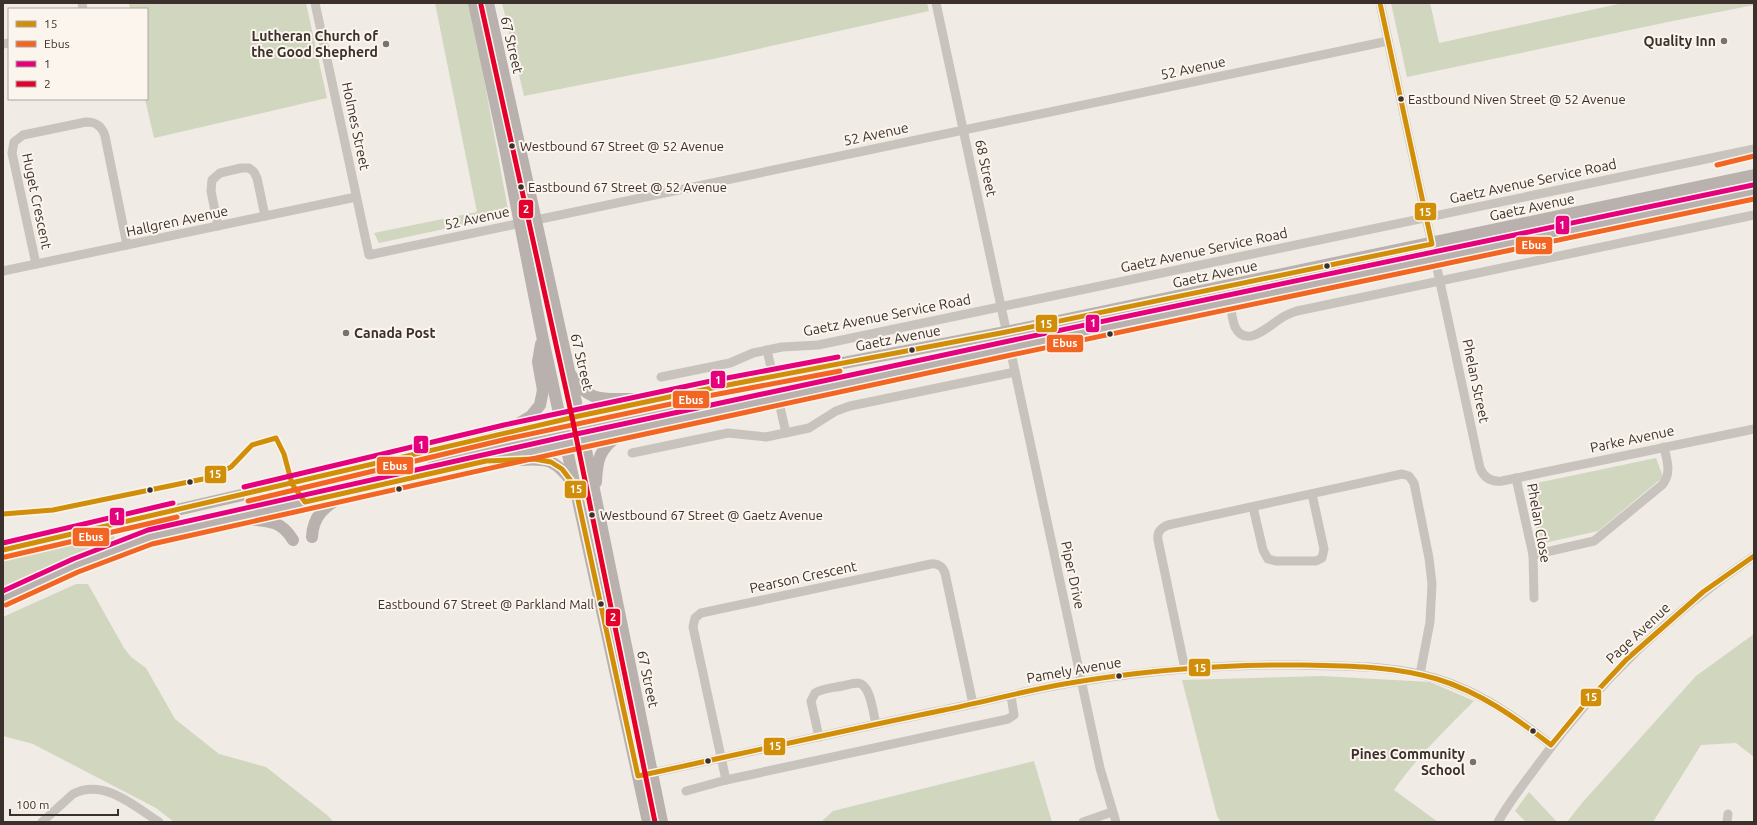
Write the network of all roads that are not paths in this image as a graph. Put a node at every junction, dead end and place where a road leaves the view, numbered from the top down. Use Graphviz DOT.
graph roads {
  1 [pos="315,3"];
  2 [pos="474,3"];
  3 [pos="488,3"];
  4 [pos="1380,3"];
  5 [pos="937,6"];
  6 [pos="1388,41"];
  7 [pos="963,130"];
  8 [pos="1754,149"];
  9 [pos="1754,175"];
  10 [pos="1754,192"];
  11 [pos="356,197"];
  12 [pos="1754,215"];
  13 [pos="265,216"];
  14 [pos="1426,218"];
  15 [pos="535,220"];
  16 [pos="520,224"];
  17 [pos="218,226"];
  18 [pos="1432,244"];
  19 [pos="127,245"];
  20 [pos="369,255"];
  21 [pos="1435,259"];
  22 [pos="36,264"];
  23 [pos="3,271"];
  24 [pos="1440,282"];
  25 [pos="1230,302"];
  26 [pos="1000,306"];
  27 [pos="1006,332"];
  28 [pos="542,335"];
  29 [pos="1010,348"];
  30 [pos="767,350"];
  31 [pos="568,370"];
  32 [pos="1015,372"];
  33 [pos="773,376"];
  34 [pos="661,377"];
  35 [pos="712,388"];
  36 [pos="778,398"];
  37 [pos="658,400"];
  38 [pos="578,416"];
  39 [pos="561,424"];
  40 [pos="1754,428"];
  41 [pos="505,432"];
  42 [pos="623,432"];
  43 [pos="786,433"];
  44 [pos="582,435"];
  45 [pos="566,444"];
  46 [pos="1664,447"];
  47 [pos="632,452"];
  48 [pos="406,455"];
  49 [pos="486,461"];
  50 [pos="406,478"];
  51 [pos="1516,478"];
  52 [pos="574,486"];
  53 [pos="350,491"];
  54 [pos="1312,494"];
  55 [pos="596,499"];
  56 [pos="286,506"];
  57 [pos="1253,507"];
  58 [pos="581,515"];
  59 [pos="235,518"];
  60 [pos="312,536"];
  61 [pos="293,540"];
  62 [pos="3,550"];
  63 [pos="1533,555"];
  64 [pos="1754,556"];
  65 [pos="609,563"];
  66 [pos="593,570"];
  67 [pos="3,598"];
  68 [pos="1534,598"];
  69 [pos="626,650"];
  70 [pos="1186,669"];
  71 [pos="1420,674"];
  72 [pos="1081,681"];
  73 [pos="1011,696"];
  74 [pos="973,704"];
  75 [pos="876,724"];
  76 [pos="819,737"];
  77 [pos="1551,745"];
  78 [pos="721,758"];
  79 [pos="652,773"];
  80 [pos="638,776"];
  81 [pos="726,780"];
  82 [pos="686,791"];
  83 [pos="1112,812"];
  84 [pos="42,822"];
  85 [pos="159,822"];
  86 [pos="648,822"];
  87 [pos="662,822"];
  88 [pos="1083,822"];
  89 [pos="1116,822"];
  90 [pos="1498,822"];
  1 -- 11 [label="street, Holmes Street"];
  2 -- 16 [label="main road, 67 Street"];
  3 -- 15 [label="main road, 67 Street"];
  4 -- 6 [label="street, Phelan Street"];
  5 -- 7 [label="street, 68 Street"];
  6 -- 7 [label="street, 52 Avenue"];
  6 -- 14 [label="street, Phelan Street"];
  7 -- 15 [label="street, 52 Avenue"];
  7 -- 26 [label="street, 68 Street"];
  8 -- 14 [label="street, Gaetz Avenue Service Road"];
  9 -- 18 [label="main road, Gaetz Avenue"];
  10 -- 21 [label="main road"];
  11 -- 13 [label="street, Hallgren Avenue"];
  11 -- 20 [label="street, Holmes Street"];
  12 -- 24 [label="street"];
  13 -- 17 [label="street, Hallgren Avenue"];
  13 -- 17 [label="street"];
  14 -- 18 [label="street, Phelan Street"];
  14 -- 26 [label="street, Gaetz Avenue Service Road"];
  15 -- 16 [label="street, 52 Avenue"];
  15 -- 31 [label="main road, 67 Street"];
  16 -- 20 [label="street, 52 Avenue"];
  16 -- 28 [label="main road, 67 Street"];
  17 -- 19 [label="street, Hallgren Avenue"];
  18 -- 21 [label="street, Phelan Street"];
  18 -- 27 [label="main road, Gaetz Avenue"];
  19 -- 22 [label="street, Hallgren Avenue"];
  19 -- 22 [label="street, Huget Crescent"];
  21 -- 24 [label="street, Phelan Street"];
  21 -- 25 [label="main road"];
  22 -- 23 [label="street, Hallgren Avenue"];
  24 -- 25 [label="street"];
  24 -- 51 [label="street, Phelan Street"];
  25 -- 29 [label="main road"];
  26 -- 27 [label="street, 68 Street"];
  26 -- 30 [label="street, Gaetz Avenue Service Road"];
  27 -- 29 [label="street, Piper Drive"];
  27 -- 33 [label="main road, Gaetz Avenue"];
  28 -- 39 [label="main road, 67 Street"];
  28 -- 41 [label="main road"];
  29 -- 32 [label="street, Piper Drive"];
  29 -- 36 [label="main road"];
  30 -- 33 [label="street"];
  30 -- 34 [label="street, Gaetz Avenue Service Road"];
  31 -- 37 [label="main road"];
  31 -- 38 [label="main road, 67 Street"];
  32 -- 43 [label="street"];
  32 -- 72 [label="street, Piper Drive"];
  33 -- 35 [label="main road, Gaetz Avenue"];
  35 -- 37 [label="main road, Gaetz Avenue"];
  35 -- 44 [label="main road"];
  36 -- 42 [label="main road"];
  36 -- 43 [label="street"];
  37 -- 38 [label="main road, Gaetz Avenue"];
  38 -- 39 [label="main road"];
  38 -- 44 [label="main road, 67 Street"];
  39 -- 41 [label="main road"];
  39 -- 45 [label="main road, 67 Street"];
  39 -- 50 [label="main road"];
  40 -- 46 [label="street, Parke Avenue"];
  41 -- 48 [label="main road"];
  42 -- 44 [label="main road"];
  42 -- 55 [label="main road"];
  43 -- 47 [label="street"];
  44 -- 45 [label="main road"];
  44 -- 55 [label="main road, 67 Street"];
  45 -- 49 [label="main road"];
  45 -- 52 [label="main road, 67 Street"];
  46 -- 51 [label="street, Parke Avenue"];
  46 -- 63 [label="street"];
  48 -- 56 [label="main road"];
  48 -- 62 [label="main road"];
  49 -- 50 [label="main road"];
  49 -- 52 [label="main road"];
  50 -- 53 [label="main road"];
  51 -- 63 [label="street, Phelan Close"];
  52 -- 58 [label="main road, 67 Street"];
  53 -- 56 [label="main road"];
  53 -- 60 [label="main road"];
  54 -- 57 [label="street"];
  54 -- 57 [label="street"];
  54 -- 71 [label="street"];
  55 -- 65 [label="main road, 67 Street"];
  56 -- 59 [label="main road"];
  57 -- 70 [label="street"];
  58 -- 65 [label="main road"];
  58 -- 66 [label="main road, 67 Street"];
  59 -- 61 [label="main road"];
  59 -- 67 [label="main road"];
  63 -- 68 [label="street, Phelan Close"];
  64 -- 77 [label="street, Page Avenue"];
  65 -- 69 [label="main road, 67 Street"];
  66 -- 69 [label="main road"];
  66 -- 80 [label="main road, 67 Street"];
  69 -- 79 [label="main road, 67 Street"];
  70 -- 71 [label="street, Pamely Avenue"];
  70 -- 72 [label="street, Pamely Avenue"];
  71 -- 77 [label="street, Pamely Avenue"];
  72 -- 73 [label="street, Pamely Avenue"];
  72 -- 83 [label="street, Piper Drive"];
  73 -- 74 [label="street, Pamely Avenue"];
  73 -- 81 [label="street"];
  74 -- 75 [label="street, Pamely Avenue"];
  74 -- 78 [label="street, Pearson Crescent"];
  75 -- 76 [label="street, Pamely Avenue"];
  75 -- 76 [label="street"];
  76 -- 78 [label="street, Pamely Avenue"];
  77 -- 90 [label="street, Page Avenue"];
  78 -- 79 [label="street, Pamely Avenue"];
  78 -- 81 [label="street, Pearson Crescent"];
  79 -- 80 [label="street, Pamely Avenue"];
  79 -- 87 [label="main road, 67 Street"];
  80 -- 86 [label="main road, 67 Street"];
  81 -- 82 [label="street"];
  83 -- 88 [label="street"];
  83 -- 89 [label="street, Piper Drive"];
  84 -- 85 [label="street"];
}
